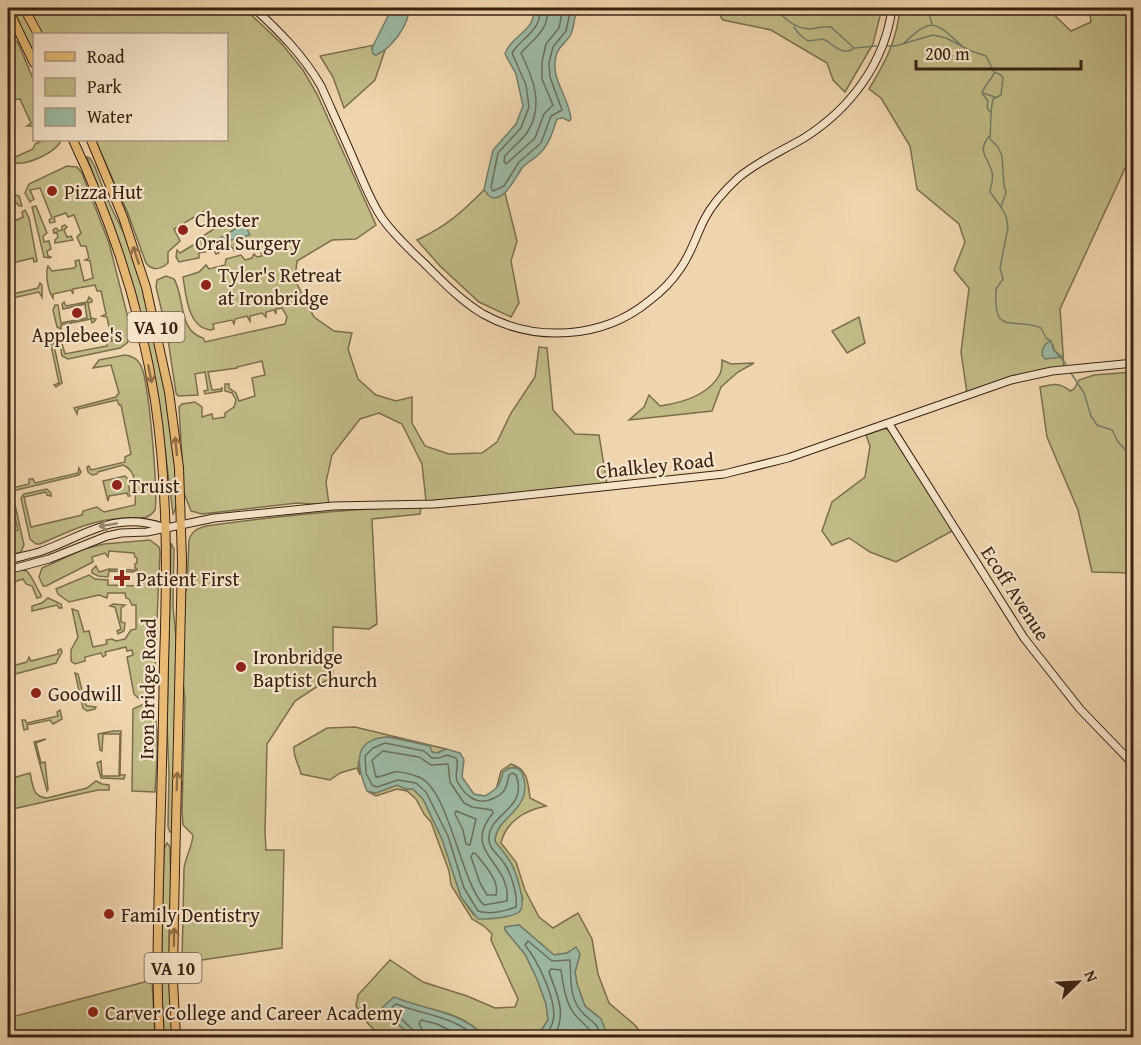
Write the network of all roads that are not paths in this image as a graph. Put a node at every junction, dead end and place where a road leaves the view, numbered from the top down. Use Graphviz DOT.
graph roads {
  1 [pos="24,8"];
  2 [pos="254,8"];
  3 [pos="892,8"];
  4 [pos="8,9"];
  5 [pos="37,33"];
  6 [pos="33,61"];
  7 [pos="74,141"];
  8 [pos="91,141"];
  9 [pos="1134,363"];
  10 [pos="889,424"];
  11 [pos="182,525"];
  12 [pos="165,528"];
  13 [pos="8,560"];
  14 [pos="8,570"];
  15 [pos="1134,765"];
  16 [pos="160,1038"];
  17 [pos="176,1038"];
  1 -- 5 [label="main road"];
  2 -- 3 [label="street"];
  4 -- 6 [label="main road"];
  7 -- 12 [label="main road, Iron Bridge Road / VA 10, one-way"];
  11 -- 8 [label="main road, Iron Bridge Road / VA 10, one-way"];
  9 -- 10 [label="street, Chalkley Road"];
  10 -- 11 [label="street, Chalkley Road"];
  10 -- 15 [label="street, Ecoff Avenue"];
  11 -- 12 [label="street, Chalkley Road"];
  17 -- 11 [label="main road, Iron Bridge Road / VA 10, one-way"];
  12 -- 13 [label="street, one-way"];
  12 -- 14 [label="street, Chalkley Road"];
  12 -- 16 [label="main road, Iron Bridge Road / VA 10"];
}
